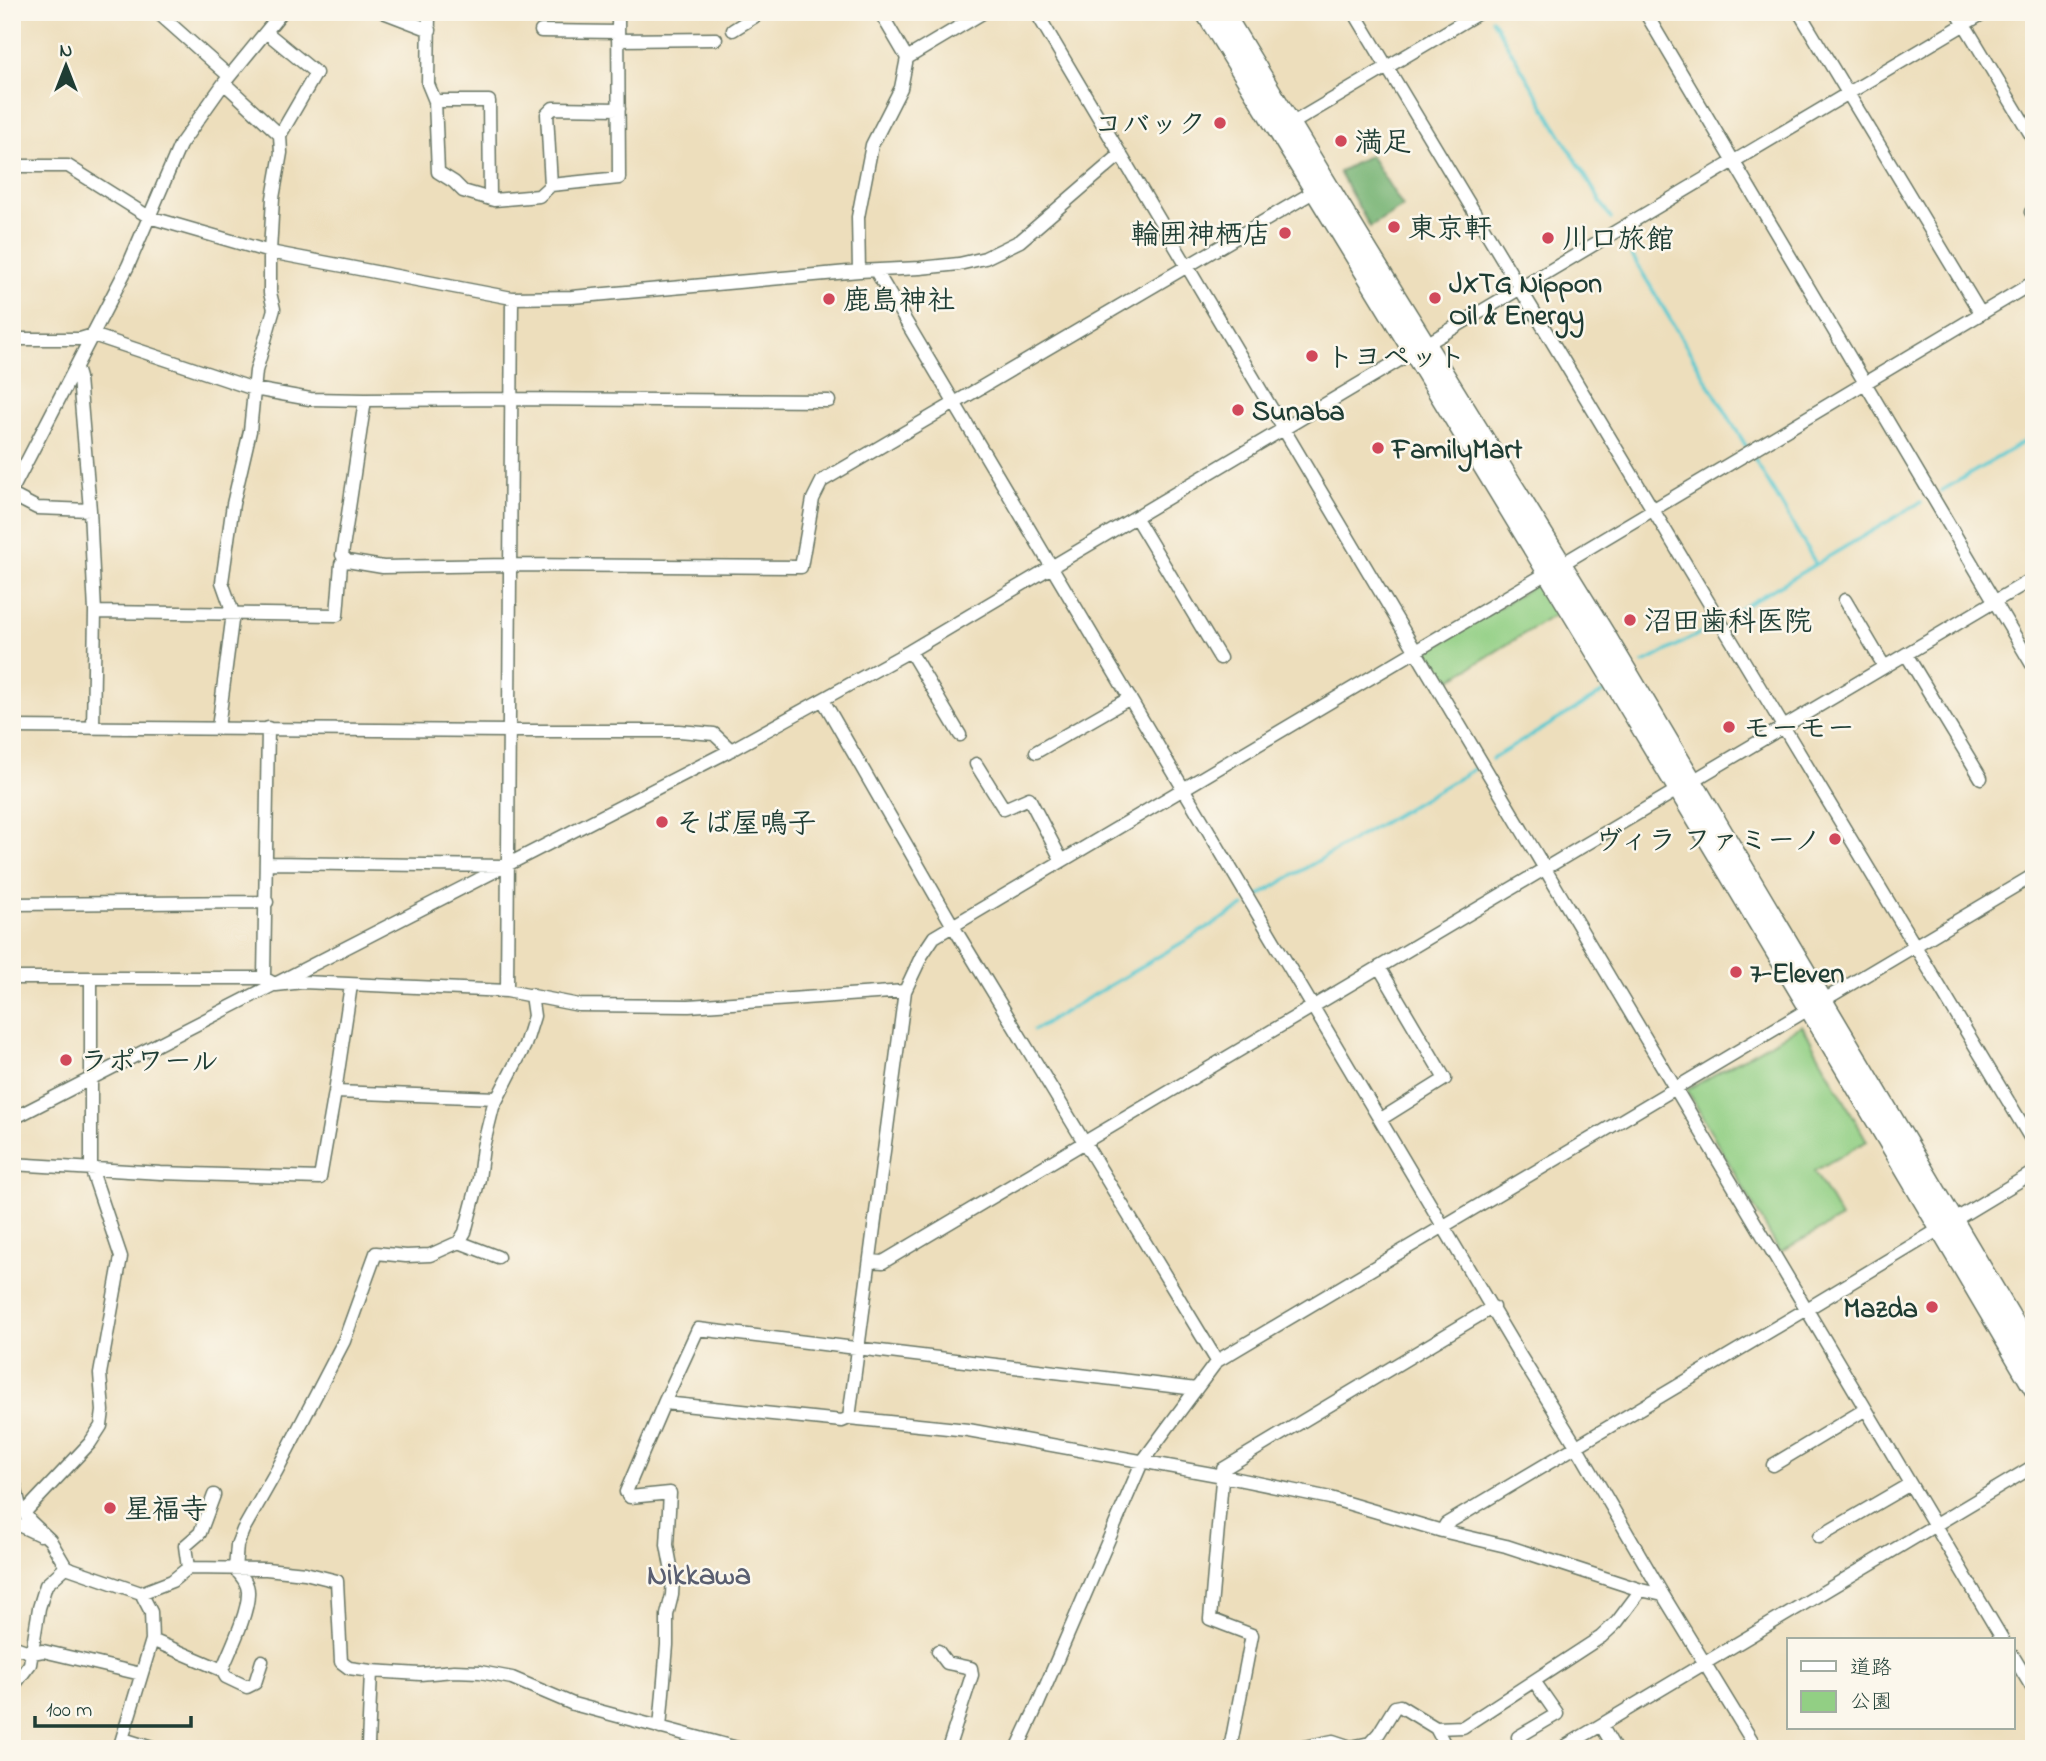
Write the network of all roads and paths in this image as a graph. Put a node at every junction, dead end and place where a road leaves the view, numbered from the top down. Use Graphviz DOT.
graph roads {
  1 [pos="157,12"];
  2 [pos="282,12"];
  3 [pos="383,12"];
  4 [pos="429,12"];
  5 [pos="618,12"];
  6 [pos="762,12"];
  7 [pos="880,12"];
  8 [pos="984,12"];
  9 [pos="1036,12"];
  10 [pos="1205,12"];
  11 [pos="1223,12"];
  12 [pos="1354,12"];
  13 [pos="1480,12"];
  14 [pos="1645,12"];
  15 [pos="1799,12"];
  16 [pos="1957,12"];
  17 [pos="1985,12"];
  18 [pos="1965,24"];
  19 [pos="430,30"];
  20 [pos="733,30"];
  21 [pos="541,31"];
  22 [pos="266,32"];
  23 [pos="618,36"];
  24 [pos="716,40"];
  25 [pos="907,58"];
  26 [pos="1387,67"];
  27 [pos="226,79"];
  28 [pos="1847,94"];
  29 [pos="435,102"];
  30 [pos="618,108"];
  31 [pos="1291,124"];
  32 [pos="280,135"];
  33 [pos="2034,140"];
  34 [pos="1121,155"];
  35 [pos="1734,162"];
  36 [pos="12,166"];
  37 [pos="551,185"];
  38 [pos="1315,191"];
  39 [pos="490,198"];
  40 [pos="149,217"];
  41 [pos="271,252"];
  42 [pos="1188,266"];
  43 [pos="859,271"];
  44 [pos="876,271"];
  45 [pos="2034,282"];
  46 [pos="1520,288"];
  47 [pos="512,298"];
  48 [pos="1981,314"];
  49 [pos="93,335"];
  50 [pos="12,340"];
  51 [pos="1420,348"];
  52 [pos="76,368"];
  53 [pos="1865,383"];
  54 [pos="254,389"];
  55 [pos="512,399"];
  56 [pos="365,400"];
  57 [pos="829,401"];
  58 [pos="955,404"];
  59 [pos="1284,429"];
  60 [pos="12,489"];
  61 [pos="12,495"];
  62 [pos="90,510"];
  63 [pos="1652,510"];
  64 [pos="1136,518"];
  65 [pos="347,561"];
  66 [pos="510,565"];
  67 [pos="1053,567"];
  68 [pos="1555,569"];
  69 [pos="2034,578"];
  70 [pos="1845,600"];
  71 [pos="1995,601"];
  72 [pos="95,612"];
  73 [pos="233,613"];
  74 [pos="1416,650"];
  75 [pos="910,651"];
  76 [pos="1906,654"];
  77 [pos="1220,658"];
  78 [pos="1884,666"];
  79 [pos="2034,667"];
  80 [pos="1130,698"];
  81 [pos="823,700"];
  82 [pos="12,727"];
  83 [pos="1782,727"];
  84 [pos="93,728"];
  85 [pos="218,728"];
  86 [pos="268,728"];
  87 [pos="509,731"];
  88 [pos="960,735"];
  89 [pos="730,750"];
  90 [pos="1036,752"];
  91 [pos="976,764"];
  92 [pos="1981,778"];
  93 [pos="1685,784"];
  94 [pos="1184,789"];
  95 [pos="1062,861"];
  96 [pos="268,863"];
  97 [pos="509,866"];
  98 [pos="1545,868"];
  99 [pos="2034,875"];
  100 [pos="267,902"];
  101 [pos="12,904"];
  102 [pos="953,926"];
  103 [pos="1913,946"];
  104 [pos="1379,967"];
  105 [pos="12,978"];
  106 [pos="91,978"];
  107 [pos="270,981"];
  108 [pos="351,985"];
  109 [pos="507,991"];
  110 [pos="905,991"];
  111 [pos="531,995"];
  112 [pos="1817,1003"];
  113 [pos="1314,1005"];
  114 [pos="92,1079"];
  115 [pos="1676,1087"];
  116 [pos="335,1092"];
  117 [pos="497,1098"];
  118 [pos="12,1119"];
  119 [pos="1381,1119"];
  120 [pos="1085,1142"];
  121 [pos="2034,1144"];
  122 [pos="12,1164"];
  123 [pos="91,1168"];
  124 [pos="2034,1172"];
  125 [pos="1946,1224"];
  126 [pos="1445,1225"];
  127 [pos="459,1242"];
  128 [pos="498,1257"];
  129 [pos="870,1261"];
  130 [pos="1493,1307"];
  131 [pos="1807,1309"];
  132 [pos="859,1349"];
  133 [pos="2034,1356"];
  134 [pos="1217,1361"];
  135 [pos="1196,1389"];
  136 [pos="2034,1389"];
  137 [pos="664,1403"];
  138 [pos="1866,1409"];
  139 [pos="849,1418"];
  140 [pos="1577,1447"];
  141 [pos="1142,1462"];
  142 [pos="1773,1465"];
  143 [pos="2034,1466"];
  144 [pos="12,1473"];
  145 [pos="1223,1476"];
  146 [pos="1910,1484"];
  147 [pos="214,1495"];
  148 [pos="24,1513"];
  149 [pos="12,1522"];
  150 [pos="1934,1525"];
  151 [pos="1442,1531"];
  152 [pos="1819,1537"];
  153 [pos="50,1540"];
  154 [pos="66,1567"];
  155 [pos="188,1568"];
  156 [pos="236,1569"];
  157 [pos="1641,1590"];
  158 [pos="141,1593"];
  159 [pos="1663,1595"];
  160 [pos="2002,1638"];
  161 [pos="152,1640"];
  162 [pos="12,1646"];
  163 [pos="937,1651"];
  164 [pos="32,1653"];
  165 [pos="2014,1658"];
  166 [pos="262,1661"];
  167 [pos="1705,1662"];
  168 [pos="222,1670"];
  169 [pos="371,1671"];
  170 [pos="141,1674"];
  171 [pos="1534,1681"];
  172 [pos="12,1688"];
  173 [pos="2034,1691"];
  174 [pos="1601,1725"];
  175 [pos="660,1728"];
  176 [pos="1436,1728"];
  177 [pos="121,1744"];
  178 [pos="707,1745"];
  179 [pos="951,1748"];
  180 [pos="155,1749"];
  181 [pos="371,1749"];
  182 [pos="741,1749"];
  183 [pos="1017,1749"];
  184 [pos="1230,1749"];
  185 [pos="1294,1749"];
  186 [pos="1447,1749"];
  187 [pos="1525,1749"];
  188 [pos="1561,1749"];
  189 [pos="1615,1749"];
  190 [pos="1757,1749"];
  1 -- 27 [label="street"];
  2 -- 22 [label="street"];
  3 -- 19 [label="street"];
  4 -- 19 [label="street"];
  5 -- 23 [label="street"];
  6 -- 20 [label="street"];
  7 -- 25 [label="street"];
  8 -- 25 [label="street"];
  9 -- 34 [label="street"];
  10 -- 38 [label="highway"];
  11 -- 31 [label="highway"];
  12 -- 26 [label="street"];
  13 -- 26 [label="street"];
  14 -- 35 [label="street"];
  15 -- 28 [label="street"];
  16 -- 18 [label="street"];
  17 -- 18 [label="street"];
  18 -- 28 [label="street"];
  18 -- 33 [label="street"];
  19 -- 29 [label="street"];
  21 -- 23 [label="street"];
  22 -- 27 [label="street"];
  22 -- 32 [label="street"];
  23 -- 24 [label="street"];
  23 -- 30 [label="street"];
  25 -- 43 [label="street"];
  26 -- 31 [label="street"];
  26 -- 46 [label="street"];
  27 -- 32 [label="street"];
  27 -- 40 [label="street"];
  28 -- 35 [label="street"];
  28 -- 48 [label="street"];
  29 -- 39 [label="street"];
  29 -- 39 [label="street"];
  30 -- 37 [label="street"];
  30 -- 37 [label="street"];
  31 -- 51 [label="highway"];
  32 -- 41 [label="street"];
  34 -- 42 [label="street"];
  34 -- 44 [label="street"];
  35 -- 46 [label="street"];
  35 -- 53 [label="street"];
  36 -- 40 [label="street"];
  37 -- 39 [label="street"];
  38 -- 42 [label="street"];
  38 -- 51 [label="highway"];
  40 -- 41 [label="street"];
  40 -- 49 [label="street"];
  41 -- 47 [label="street"];
  41 -- 54 [label="street"];
  42 -- 58 [label="street"];
  42 -- 59 [label="street"];
  43 -- 44 [label="street"];
  43 -- 47 [label="street"];
  44 -- 58 [label="street"];
  45 -- 48 [label="street"];
  46 -- 51 [label="street"];
  46 -- 63 [label="street"];
  47 -- 55 [label="street"];
  48 -- 53 [label="street"];
  49 -- 50 [label="street"];
  49 -- 52 [label="street"];
  49 -- 54 [label="street"];
  51 -- 59 [label="street"];
  51 -- 68 [label="highway"];
  52 -- 60 [label="street"];
  52 -- 62 [label="street"];
  53 -- 63 [label="street"];
  53 -- 71 [label="street"];
  54 -- 56 [label="street"];
  54 -- 73 [label="street"];
  55 -- 56 [label="street"];
  55 -- 57 [label="street"];
  55 -- 66 [label="street"];
  56 -- 65 [label="street"];
  58 -- 66 [label="street"];
  58 -- 67 [label="street"];
  59 -- 64 [label="street"];
  59 -- 74 [label="street"];
  61 -- 62 [label="street"];
  62 -- 72 [label="street"];
  63 -- 68 [label="street"];
  63 -- 83 [label="street"];
  64 -- 67 [label="street"];
  64 -- 77 [label="street"];
  65 -- 66 [label="street"];
  65 -- 73 [label="street"];
  66 -- 87 [label="street"];
  67 -- 75 [label="street"];
  67 -- 80 [label="street"];
  68 -- 74 [label="street"];
  68 -- 93 [label="highway"];
  69 -- 71 [label="street"];
  70 -- 78 [label="street"];
  71 -- 76 [label="street"];
  71 -- 79 [label="street"];
  72 -- 73 [label="street"];
  72 -- 84 [label="street"];
  73 -- 85 [label="street"];
  74 -- 94 [label="street"];
  74 -- 98 [label="street"];
  75 -- 81 [label="street"];
  75 -- 88 [label="street"];
  76 -- 78 [label="street"];
  76 -- 92 [label="street"];
  78 -- 83 [label="street"];
  80 -- 90 [label="street"];
  80 -- 94 [label="street"];
  81 -- 89 [label="street"];
  81 -- 102 [label="street"];
  82 -- 84 [label="street"];
  83 -- 93 [label="street"];
  83 -- 103 [label="street"];
  84 -- 85 [label="street"];
  85 -- 86 [label="street"];
  86 -- 87 [label="street"];
  86 -- 96 [label="street"];
  87 -- 89 [label="street"];
  87 -- 97 [label="street"];
  89 -- 97 [label="street"];
  91 -- 95 [label="street"];
  93 -- 98 [label="street"];
  93 -- 112 [label="highway"];
  94 -- 95 [label="street"];
  94 -- 113 [label="street"];
  95 -- 102 [label="street"];
  96 -- 97 [label="street"];
  96 -- 100 [label="street"];
  97 -- 107 [label="street"];
  97 -- 109 [label="street"];
  98 -- 104 [label="street"];
  98 -- 115 [label="street"];
  99 -- 103 [label="street"];
  100 -- 101 [label="street"];
  100 -- 107 [label="street"];
  102 -- 110 [label="street"];
  102 -- 120 [label="street"];
  103 -- 112 [label="street"];
  103 -- 121 [label="street"];
  104 -- 113 [label="street"];
  104 -- 119 [label="street"];
  105 -- 106 [label="street"];
  106 -- 107 [label="street"];
  106 -- 114 [label="street"];
  107 -- 108 [label="street"];
  107 -- 114 [label="street"];
  108 -- 109 [label="street"];
  108 -- 116 [label="street"];
  109 -- 111 [label="street"];
  110 -- 111 [label="street"];
  110 -- 129 [label="street"];
  111 -- 117 [label="street"];
  112 -- 115 [label="street"];
  112 -- 125 [label="highway"];
  113 -- 119 [label="street"];
  113 -- 120 [label="street"];
  114 -- 118 [label="street"];
  114 -- 123 [label="street"];
  115 -- 126 [label="street"];
  115 -- 131 [label="street"];
  116 -- 117 [label="street"];
  116 -- 123 [label="street"];
  117 -- 127 [label="street"];
  119 -- 126 [label="street"];
  120 -- 129 [label="street"];
  120 -- 134 [label="street"];
  122 -- 123 [label="street"];
  123 -- 148 [label="street"];
  124 -- 125 [label="street"];
  125 -- 131 [label="street"];
  125 -- 133 [label="highway"];
  125 -- 136 [label="highway"];
  126 -- 130 [label="street"];
  126 -- 134 [label="street"];
  127 -- 128 [label="street"];
  127 -- 156 [label="street"];
  129 -- 132 [label="street"];
  130 -- 140 [label="street"];
  130 -- 145 [label="street"];
  131 -- 138 [label="street"];
  131 -- 140 [label="street"];
  132 -- 135 [label="street"];
  132 -- 137 [label="street"];
  132 -- 139 [label="street"];
  134 -- 135 [label="street"];
  135 -- 141 [label="street"];
  137 -- 139 [label="street"];
  137 -- 175 [label="street"];
  138 -- 142 [label="street"];
  138 -- 146 [label="street"];
  139 -- 141 [label="street"];
  140 -- 151 [label="street"];
  140 -- 159 [label="street"];
  141 -- 145 [label="street"];
  141 -- 183 [label="street"];
  143 -- 150 [label="street"];
  144 -- 148 [label="street"];
  145 -- 151 [label="street"];
  145 -- 184 [label="street"];
  146 -- 150 [label="street"];
  146 -- 152 [label="street"];
  147 -- 155 [label="street"];
  148 -- 153 [label="street"];
  149 -- 153 [label="street"];
  150 -- 160 [label="street"];
  150 -- 167 [label="street"];
  151 -- 157 [label="street"];
  153 -- 154 [label="street"];
  154 -- 158 [label="street"];
  154 -- 164 [label="street"];
  155 -- 156 [label="street"];
  155 -- 158 [label="street"];
  156 -- 168 [label="street"];
  156 -- 169 [label="street"];
  157 -- 159 [label="street"];
  157 -- 171 [label="street"];
  158 -- 161 [label="street"];
  159 -- 167 [label="street"];
  161 -- 168 [label="street"];
  161 -- 170 [label="street"];
  162 -- 164 [label="street"];
  163 -- 179 [label="street"];
  164 -- 170 [label="street"];
  164 -- 172 [label="street"];
  165 -- 173 [label="street"];
  166 -- 168 [label="street"];
  167 -- 174 [label="street"];
  167 -- 190 [label="street"];
  169 -- 175 [label="street"];
  169 -- 181 [label="street"];
  170 -- 177 [label="street"];
  171 -- 176 [label="street"];
  171 -- 187 [label="street"];
  174 -- 188 [label="street"];
  174 -- 189 [label="street"];
  175 -- 178 [label="street"];
  176 -- 185 [label="street"];
  176 -- 186 [label="street"];
  177 -- 180 [label="street"];
  178 -- 182 [label="street"];
}
